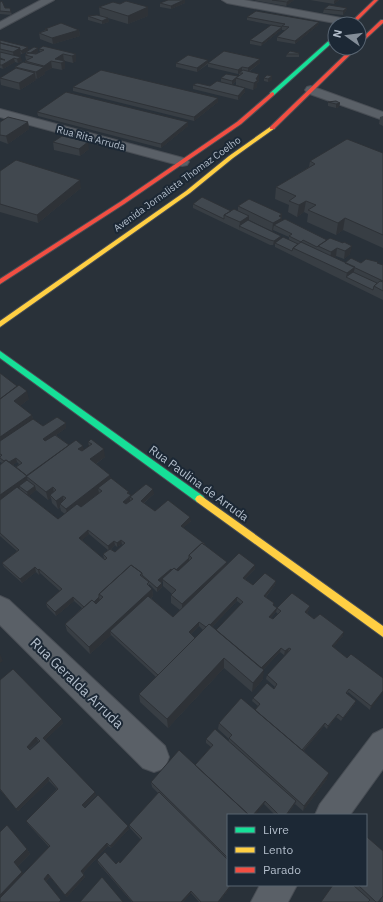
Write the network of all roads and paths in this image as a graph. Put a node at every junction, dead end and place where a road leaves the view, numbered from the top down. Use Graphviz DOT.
graph roads {
  1 [pos="49,0"];
  2 [pos="227,0"];
  3 [pos="376,0"];
  4 [pos="359,16"];
  5 [pos="327,19"];
  6 [pos="383,22"];
  7 [pos="0,26"];
  8 [pos="367,37"];
  9 [pos="327,45"];
  10 [pos="347,56"];
  11 [pos="298,71"];
  12 [pos="325,77"];
  13 [pos="311,90"];
  14 [pos="0,113"];
  15 [pos="383,116"];
  16 [pos="247,125"];
  17 [pos="269,131"];
  18 [pos="182,162"];
  19 [pos="0,282"];
  20 [pos="0,325"];
  21 [pos="0,354"];
  22 [pos="0,608"];
  23 [pos="383,632"];
  24 [pos="383,744"];
  25 [pos="154,757"];
  26 [pos="332,814"];
  27 [pos="279,886"];
  28 [pos="268,902"];
  1 -- 7 [label="street"];
  2 -- 5 [label="street"];
  3 -- 4 [label="main road"];
  6 -- 8 [label="main road"];
  9 -- 11 [label="main road, Avenida Jornalista Thomaz Coelho"];
  10 -- 12 [label="main road, Avenida Jornalista Thomaz Coelho"];
  11 -- 12 [label="main road"];
  11 -- 16 [label="main road, Avenida Jornalista Thomaz Coelho"];
  12 -- 13 [label="main road, Avenida Jornalista Thomaz Coelho"];
  13 -- 15 [label="street"];
  13 -- 17 [label="main road, Avenida Jornalista Thomaz Coelho"];
  14 -- 18 [label="street, Rua Rita Arruda"];
  16 -- 17 [label="main road"];
  16 -- 18 [label="main road, Avenida Jornalista Thomaz Coelho"];
  17 -- 20 [label="main road, Avenida Jornalista Thomaz Coelho"];
  18 -- 19 [label="main road, Avenida Jornalista Thomaz Coelho"];
  21 -- 23 [label="main road, Rua Paulina de Arruda"];
  22 -- 25 [label="street, Rua Geralda Arruda"];
  24 -- 26 [label="street"];
  27 -- 28 [label="street"];
}
